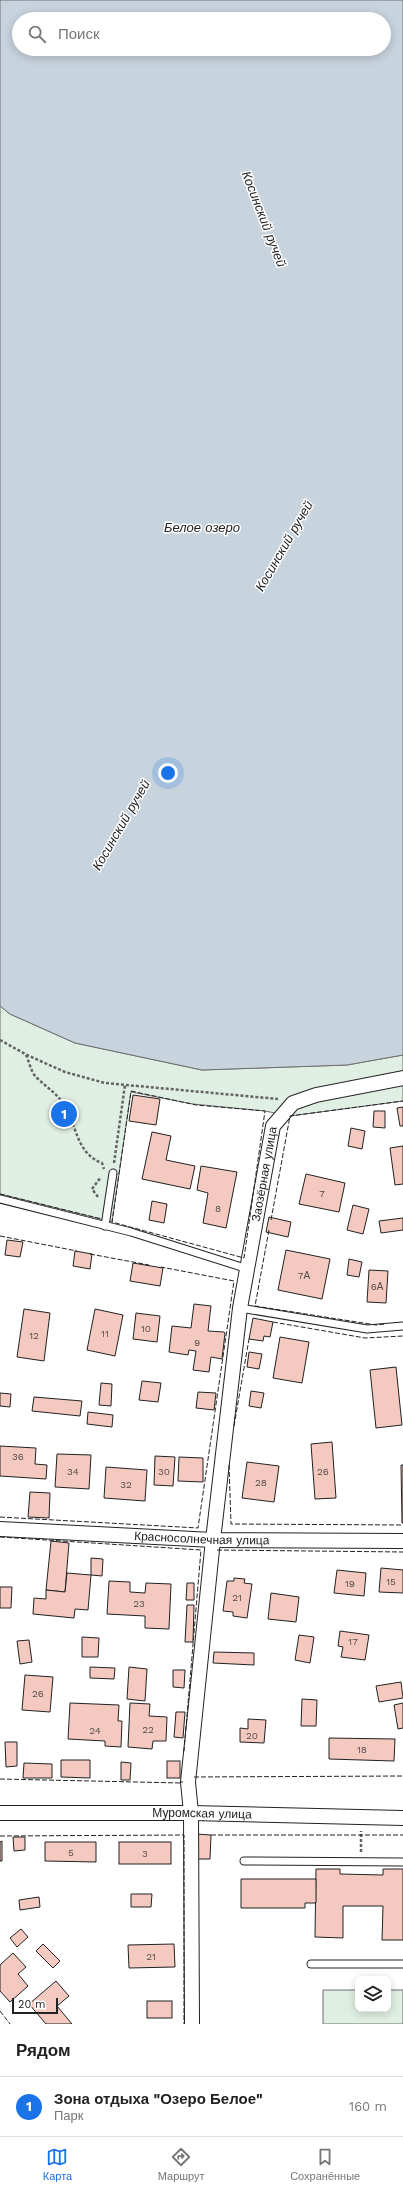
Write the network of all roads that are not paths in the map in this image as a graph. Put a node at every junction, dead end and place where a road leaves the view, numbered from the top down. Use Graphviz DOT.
graph roads {
  1 [pos="403,1078"];
  2 [pos="113,1173"];
  3 [pos="0,1199"];
  4 [pos="105,1226"];
  5 [pos="248,1269"];
  6 [pos="240,1308"];
  7 [pos="403,1326"];
  8 [pos="0,1529"];
  9 [pos="213,1540"];
  10 [pos="403,1541"];
  11 [pos="0,1813"];
  12 [pos="191,1814"];
  13 [pos="403,1818"];
  14 [pos="244,1861"];
  15 [pos="403,1862"];
  16 [pos="311,1964"];
  17 [pos="403,1964"];
  18 [pos="192,2024"];
  1 -- 5 [label="street, Заозёрная улица"];
  2 -- 4 [label="lane"];
  3 -- 4 [label="lane"];
  4 -- 5 [label="lane"];
  5 -- 6 [label="street, Заозёрная улица"];
  6 -- 7 [label="lane"];
  6 -- 9 [label="street, Заозёрная улица"];
  8 -- 9 [label="street, Красносолнечная улица"];
  9 -- 10 [label="street, Красносолнечная улица"];
  9 -- 12 [label="street, Заозёрная улица"];
  11 -- 12 [label="street, Муромская улица"];
  12 -- 13 [label="street, Муромская улица"];
  12 -- 18 [label="street, Заозёрная улица"];
  14 -- 15 [label="lane"];
  16 -- 17 [label="lane"];
}
